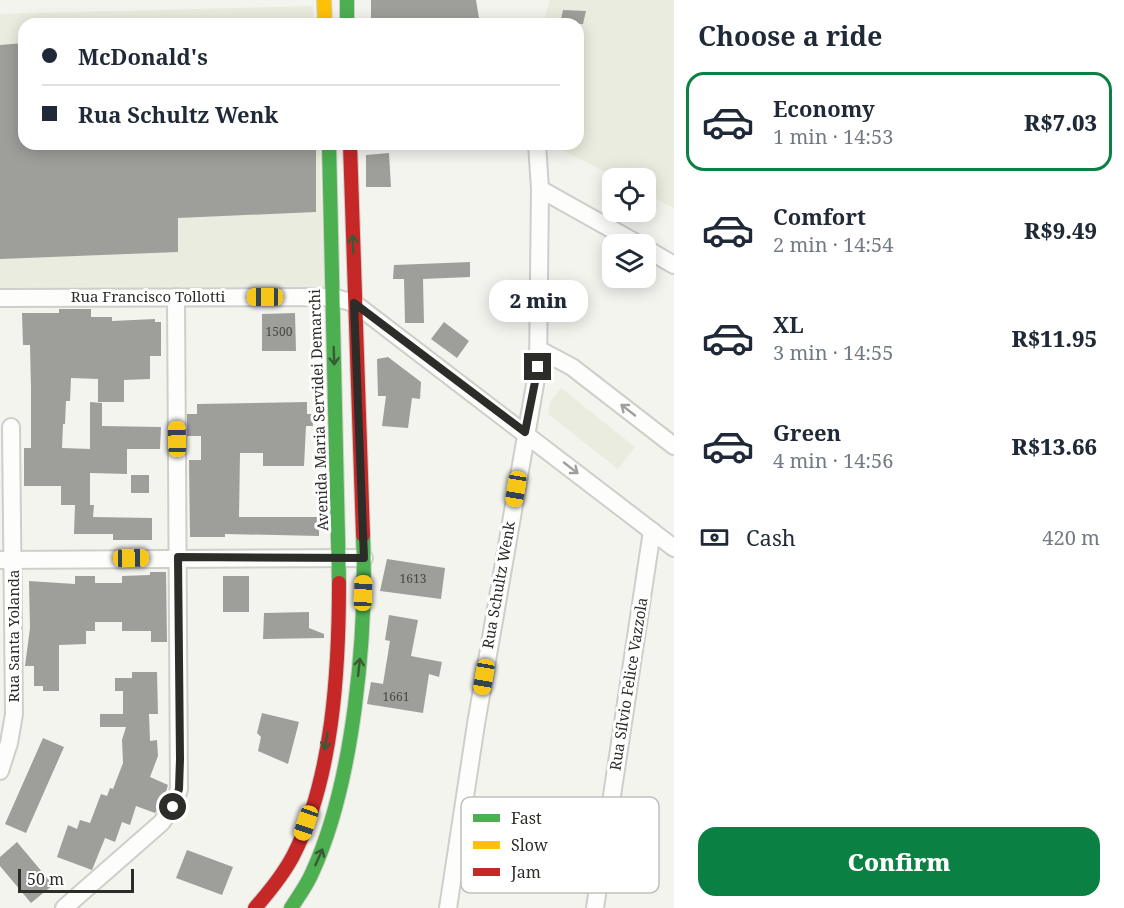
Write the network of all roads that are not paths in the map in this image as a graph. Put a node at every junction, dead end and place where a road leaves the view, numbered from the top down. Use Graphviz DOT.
graph roads {
  1 [pos="324,0"];
  2 [pos="347,0"];
  3 [pos="325,18"];
  4 [pos="347,18"];
  5 [pos="329,150"];
  6 [pos="350,150"];
  7 [pos="537,150"];
  8 [pos="540,189"];
  9 [pos="620,234"];
  10 [pos="656,254"];
  11 [pos="674,265"];
  12 [pos="176,297"];
  13 [pos="332,297"];
  14 [pos="0,298"];
  15 [pos="354,303"];
  16 [pos="540,350"];
  17 [pos="11,426"];
  18 [pos="525,432"];
  19 [pos="674,446"];
  20 [pos="652,531"];
  21 [pos="674,548"];
  22 [pos="178,557"];
  23 [pos="340,557"];
  24 [pos="364,558"];
  25 [pos="7,560"];
  26 [pos="0,771"];
  27 [pos="466,797"];
  28 [pos="612,797"];
  29 [pos="461,828"];
  30 [pos="598,893"];
  31 [pos="64,908"];
  32 [pos="255,908"];
  33 [pos="291,908"];
  34 [pos="448,908"];
  35 [pos="596,908"];
  1 -- 3 [label="main road"];
  2 -- 4 [label="main road"];
  5 -- 13 [label="main road, Avenida Maria Servidei Demarchi"];
  15 -- 6 [label="main road, one-way"];
  7 -- 8 [label="street, Rua Schultz Wenk"];
  8 -- 9 [label="street"];
  8 -- 16 [label="street, Rua Schultz Wenk"];
  10 -- 11 [label="street"];
  12 -- 13 [label="street, Rua Francisco Tollotti"];
  12 -- 14 [label="street, Rua Francisco Tollotti"];
  12 -- 22 [label="street"];
  13 -- 15 [label="street, Rua Francisco Tollotti"];
  13 -- 23 [label="main road, Avenida Maria Servidei Demarchi, one-way"];
  15 -- 18 [label="street"];
  15 -- 24 [label="main road"];
  16 -- 18 [label="street, Rua Schultz Wenk"];
  19 -- 16 [label="street, one-way"];
  17 -- 25 [label="street, Rua Santa Yolanda"];
  18 -- 20 [label="street, one-way"];
  18 -- 27 [label="street, Rua Schultz Wenk"];
  20 -- 21 [label="street"];
  20 -- 28 [label="street, Rua Sílvio Felice Vazzola"];
  22 -- 23 [label="street"];
  22 -- 25 [label="street"];
  22 -- 31 [label="street"];
  23 -- 24 [label="street"];
  23 -- 32 [label="main road, Avenida Maria Servidei Demarchi, one-way"];
  33 -- 24 [label="main road, one-way"];
  25 -- 26 [label="street, Rua Santa Yolanda"];
  29 -- 34 [label="street, Rua Schultz Wenk"];
  30 -- 35 [label="street, Rua Sílvio Felice Vazzola"];
}
